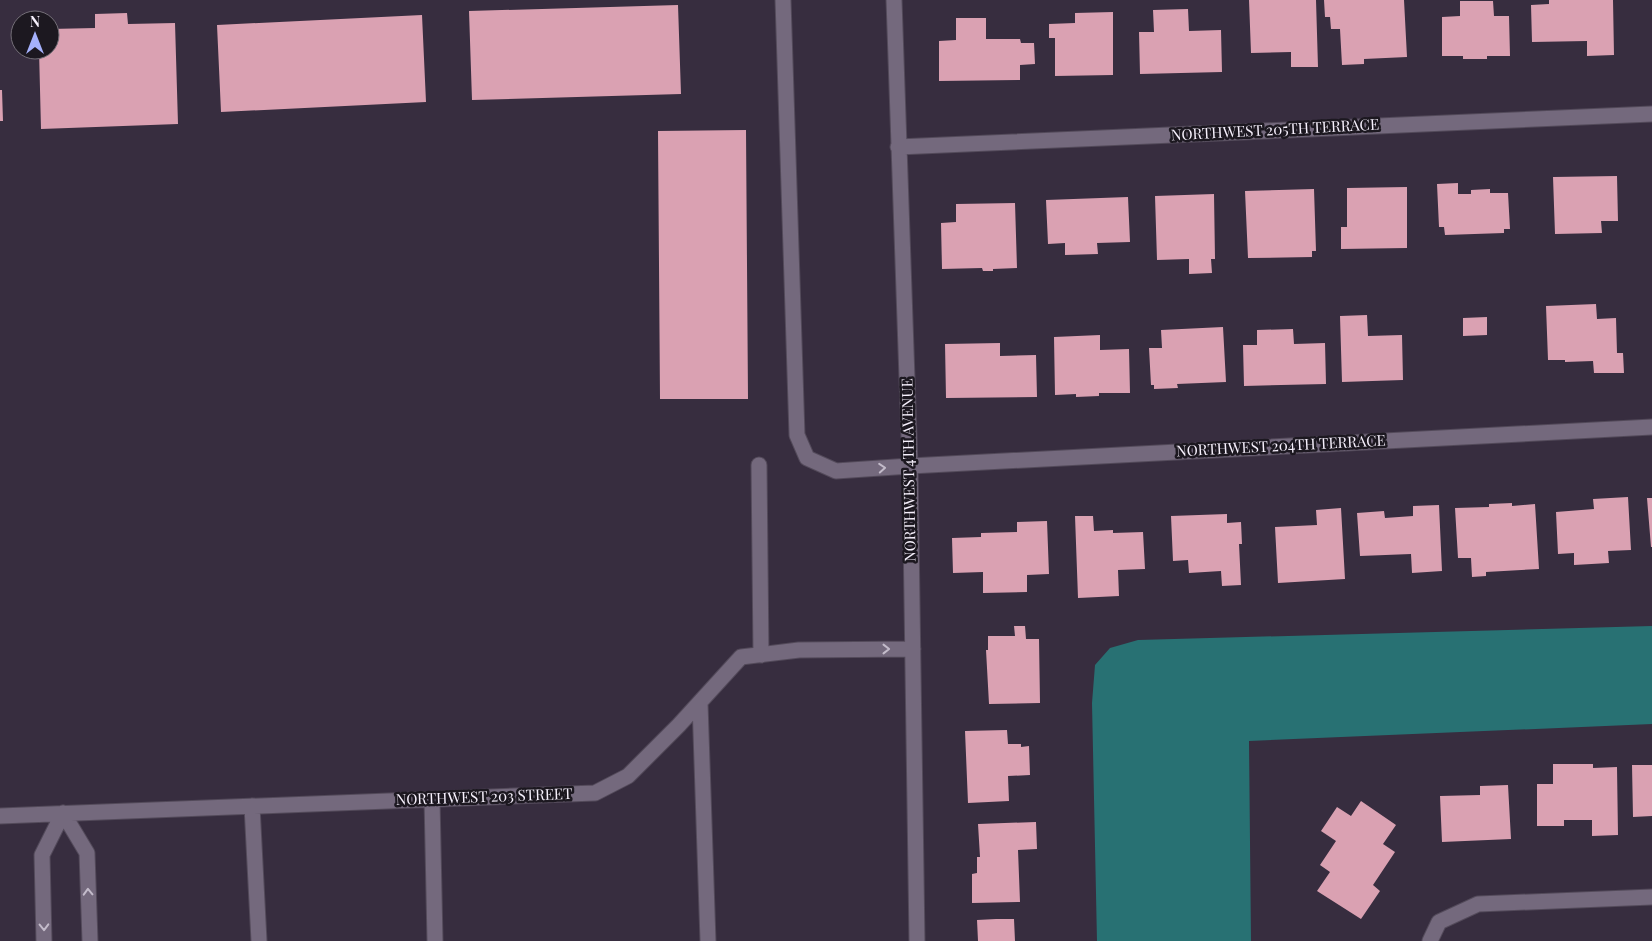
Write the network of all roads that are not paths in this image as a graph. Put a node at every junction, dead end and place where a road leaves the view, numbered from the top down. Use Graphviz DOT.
graph roads {
  1 [pos="783,0"];
  2 [pos="894,0"];
  3 [pos="1652,114"];
  4 [pos="898,147"];
  5 [pos="1652,427"];
  6 [pos="759,465"];
  7 [pos="910,466"];
  8 [pos="913,649"];
  9 [pos="761,655"];
  10 [pos="700,702"];
  11 [pos="432,799"];
  12 [pos="252,806"];
  13 [pos="63,813"];
  14 [pos="0,816"];
  15 [pos="1652,897"];
  16 [pos="44,941"];
  17 [pos="90,941"];
  18 [pos="258,941"];
  19 [pos="435,941"];
  20 [pos="708,941"];
  21 [pos="917,941"];
  22 [pos="1430,941"];
  1 -- 7 [label="street, NORTHWEST 204TH TERRACE, one-way"];
  2 -- 4 [label="street, NORTHWEST 4TH AVENUE"];
  3 -- 4 [label="street, NORTHWEST 205TH TERRACE"];
  4 -- 7 [label="street, NORTHWEST 4TH AVENUE"];
  5 -- 7 [label="street, NORTHWEST 204TH TERRACE"];
  6 -- 9 [label="street"];
  7 -- 8 [label="street, NORTHWEST 4TH AVENUE"];
  9 -- 8 [label="street, NORTHWEST 203 STREET, one-way"];
  8 -- 21 [label="street, NORTHWEST 4TH AVENUE"];
  9 -- 10 [label="street, NORTHWEST 203 STREET"];
  10 -- 11 [label="street, NORTHWEST 203 STREET"];
  10 -- 20 [label="street"];
  11 -- 12 [label="street, NORTHWEST 203 STREET"];
  11 -- 19 [label="street"];
  12 -- 13 [label="street, NORTHWEST 203 STREET"];
  12 -- 18 [label="street"];
  13 -- 14 [label="street, NORTHWEST 203 STREET"];
  13 -- 16 [label="street, one-way"];
  17 -- 13 [label="street, one-way"];
  15 -- 22 [label="street"];
}
